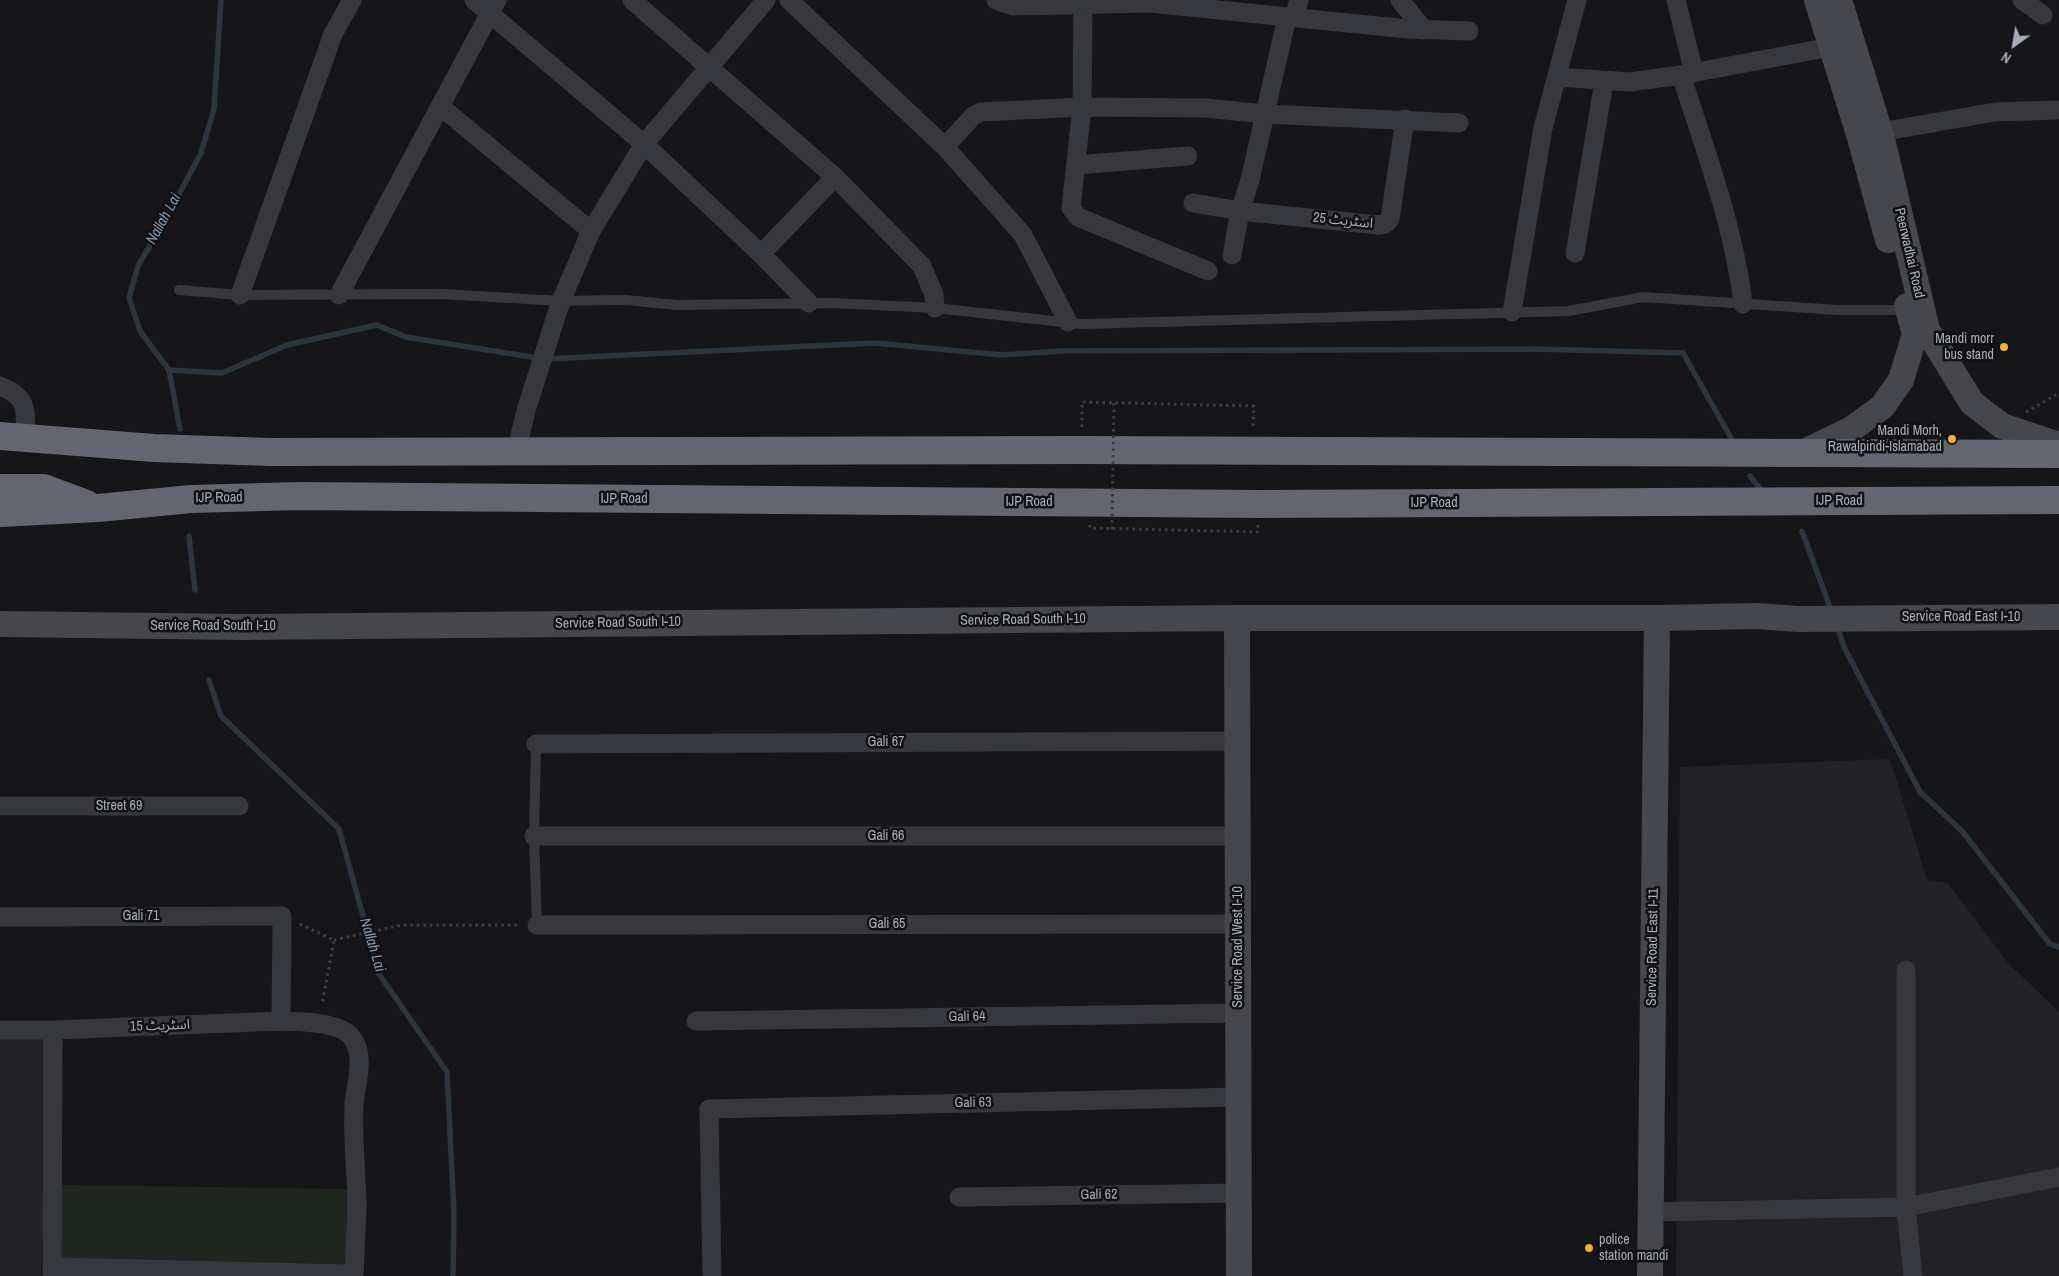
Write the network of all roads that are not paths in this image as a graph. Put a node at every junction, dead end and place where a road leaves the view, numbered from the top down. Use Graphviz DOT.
graph roads {
  1 [pos="352,0"];
  2 [pos="474,0"];
  3 [pos="632,0"];
  4 [pos="766,0"];
  5 [pos="789,0"];
  6 [pos="996,0"];
  7 [pos="1400,0"];
  8 [pos="1577,0"];
  9 [pos="1676,0"];
  10 [pos="2022,0"];
  11 [pos="1150,1"];
  12 [pos="1835,1"];
  13 [pos="1083,4"];
  14 [pos="493,7"];
  15 [pos="1293,11"];
  16 [pos="2043,15"];
  17 [pos="1424,30"];
  18 [pos="1469,31"];
  19 [pos="1831,47"];
  20 [pos="710,68"];
  21 [pos="1687,74"];
  22 [pos="1557,77"];
  23 [pos="1604,82"];
  24 [pos="440,106"];
  25 [pos="1082,107"];
  26 [pos="2059,110"];
  27 [pos="1265,114"];
  28 [pos="1405,120"];
  29 [pos="1459,123"];
  30 [pos="1880,132"];
  31 [pos="644,144"];
  32 [pos="945,147"];
  33 [pos="1188,156"];
  34 [pos="1076,165"];
  35 [pos="835,177"];
  36 [pos="1193,203"];
  37 [pos="1240,211"];
  38 [pos="591,231"];
  39 [pos="1575,253"];
  40 [pos="762,254"];
  41 [pos="1232,255"];
  42 [pos="1208,271"];
  43 [pos="179,290"];
  44 [pos="240,295"];
  45 [pos="339,295"];
  46 [pos="561,301"];
  47 [pos="809,303"];
  48 [pos="1743,304"];
  49 [pos="935,308"];
  50 [pos="1908,310"];
  51 [pos="1512,312"];
  52 [pos="1068,322"];
  53 [pos="0,386"];
  54 [pos="13,437"];
  55 [pos="2059,445"];
  56 [pos="0,448"];
  57 [pos="516,452"];
  58 [pos="1800,454"];
  59 [pos="2059,454"];
  60 [pos="0,488"];
  61 [pos="2059,500"];
  62 [pos="98,508"];
  63 [pos="0,514"];
  64 [pos="2059,617"];
  65 [pos="1236,618"];
  66 [pos="1657,618"];
  67 [pos="0,624"];
  68 [pos="1236,741"];
  69 [pos="536,744"];
  70 [pos="0,806"];
  71 [pos="239,806"];
  72 [pos="534,836"];
  73 [pos="1237,836"];
  74 [pos="0,917"];
  75 [pos="1238,924"];
  76 [pos="537,925"];
  77 [pos="1906,970"];
  78 [pos="1238,1013"];
  79 [pos="281,1021"];
  80 [pos="696,1022"];
  81 [pos="0,1030"];
  82 [pos="53,1030"];
  83 [pos="1238,1097"];
  84 [pos="2059,1176"];
  85 [pos="1239,1193"];
  86 [pos="959,1197"];
  87 [pos="1906,1207"];
  88 [pos="1649,1212"];
  89 [pos="52,1272"];
  90 [pos="354,1275"];
  91 [pos="712,1276"];
  92 [pos="1239,1276"];
  93 [pos="1650,1276"];
  94 [pos="1913,1276"];
  1 -- 44 [label="street"];
  2 -- 14 [label="street"];
  3 -- 20 [label="street"];
  4 -- 20 [label="street"];
  5 -- 32 [label="street"];
  6 -- 13 [label="street"];
  7 -- 17 [label="street"];
  8 -- 22 [label="street"];
  9 -- 21 [label="street"];
  10 -- 16 [label="street"];
  11 -- 13 [label="street"];
  11 -- 15 [label="street"];
  12 -- 19 [label="main road"];
  12 -- 30 [label="main road, Peerwadhai Road"];
  13 -- 25 [label="street"];
  14 -- 24 [label="street"];
  14 -- 31 [label="street"];
  15 -- 17 [label="street"];
  15 -- 27 [label="street"];
  17 -- 18 [label="street"];
  19 -- 21 [label="street"];
  19 -- 50 [label="main road"];
  20 -- 31 [label="street"];
  20 -- 35 [label="street"];
  21 -- 23 [label="street"];
  21 -- 48 [label="street"];
  22 -- 23 [label="street"];
  22 -- 51 [label="street"];
  23 -- 39 [label="street"];
  24 -- 38 [label="street"];
  24 -- 45 [label="street"];
  25 -- 27 [label="street"];
  25 -- 32 [label="street"];
  25 -- 34 [label="street"];
  26 -- 30 [label="street"];
  27 -- 28 [label="street"];
  27 -- 37 [label="street"];
  28 -- 29 [label="street"];
  28 -- 37 [label="street, اسٹریٹ 25"];
  30 -- 55 [label="main road, Peerwadhai Road"];
  31 -- 38 [label="street"];
  31 -- 40 [label="street"];
  32 -- 52 [label="street"];
  33 -- 34 [label="street"];
  34 -- 42 [label="street"];
  35 -- 40 [label="street"];
  35 -- 49 [label="street"];
  36 -- 37 [label="street, اسٹریٹ 25"];
  37 -- 41 [label="street"];
  38 -- 46 [label="street"];
  40 -- 47 [label="street"];
  43 -- 44 [label="lane"];
  44 -- 45 [label="lane"];
  45 -- 46 [label="lane"];
  46 -- 47 [label="lane"];
  46 -- 57 [label="street"];
  47 -- 49 [label="lane"];
  48 -- 50 [label="lane"];
  48 -- 51 [label="lane"];
  49 -- 52 [label="lane"];
  50 -- 58 [label="main road"];
  51 -- 52 [label="lane"];
  53 -- 54 [label="street"];
  54 -- 56 [label="highway"];
  54 -- 57 [label="highway"];
  57 -- 58 [label="highway"];
  58 -- 59 [label="highway"];
  60 -- 62 [label="highway"];
  61 -- 62 [label="highway, IJP Road"];
  62 -- 63 [label="highway, IJP Road"];
  64 -- 66 [label="main road, Service Road East I-10"];
  65 -- 66 [label="main road, Service Road South I-10"];
  65 -- 67 [label="main road, Service Road South I-10"];
  65 -- 68 [label="main road, Service Road West I-10"];
  66 -- 88 [label="main road, Service Road East I-11"];
  68 -- 69 [label="street, Gali 67"];
  68 -- 73 [label="main road, Service Road West I-10"];
  69 -- 72 [label="lane"];
  70 -- 71 [label="street, Street 69"];
  72 -- 73 [label="street, Gali 66"];
  72 -- 76 [label="lane"];
  73 -- 75 [label="main road, Service Road West I-10"];
  74 -- 79 [label="street, Gali 71"];
  75 -- 76 [label="street, Gali 65"];
  75 -- 78 [label="main road, Service Road West I-10"];
  77 -- 87 [label="street"];
  78 -- 80 [label="street, Gali 64"];
  78 -- 83 [label="main road, Service Road West I-10"];
  79 -- 82 [label="street, اسٹریٹ 15"];
  79 -- 90 [label="street, اسٹریٹ 15"];
  81 -- 82 [label="street, اسٹریٹ 15"];
  82 -- 89 [label="street"];
  83 -- 85 [label="main road, Service Road West I-10"];
  83 -- 91 [label="street, Gali 63"];
  84 -- 87 [label="street"];
  85 -- 86 [label="street, Gali 62"];
  85 -- 92 [label="main road, Service Road West I-10"];
  87 -- 88 [label="street"];
  87 -- 94 [label="street"];
  88 -- 93 [label="main road, Service Road East I-11"];
  89 -- 90 [label="street"];
}
